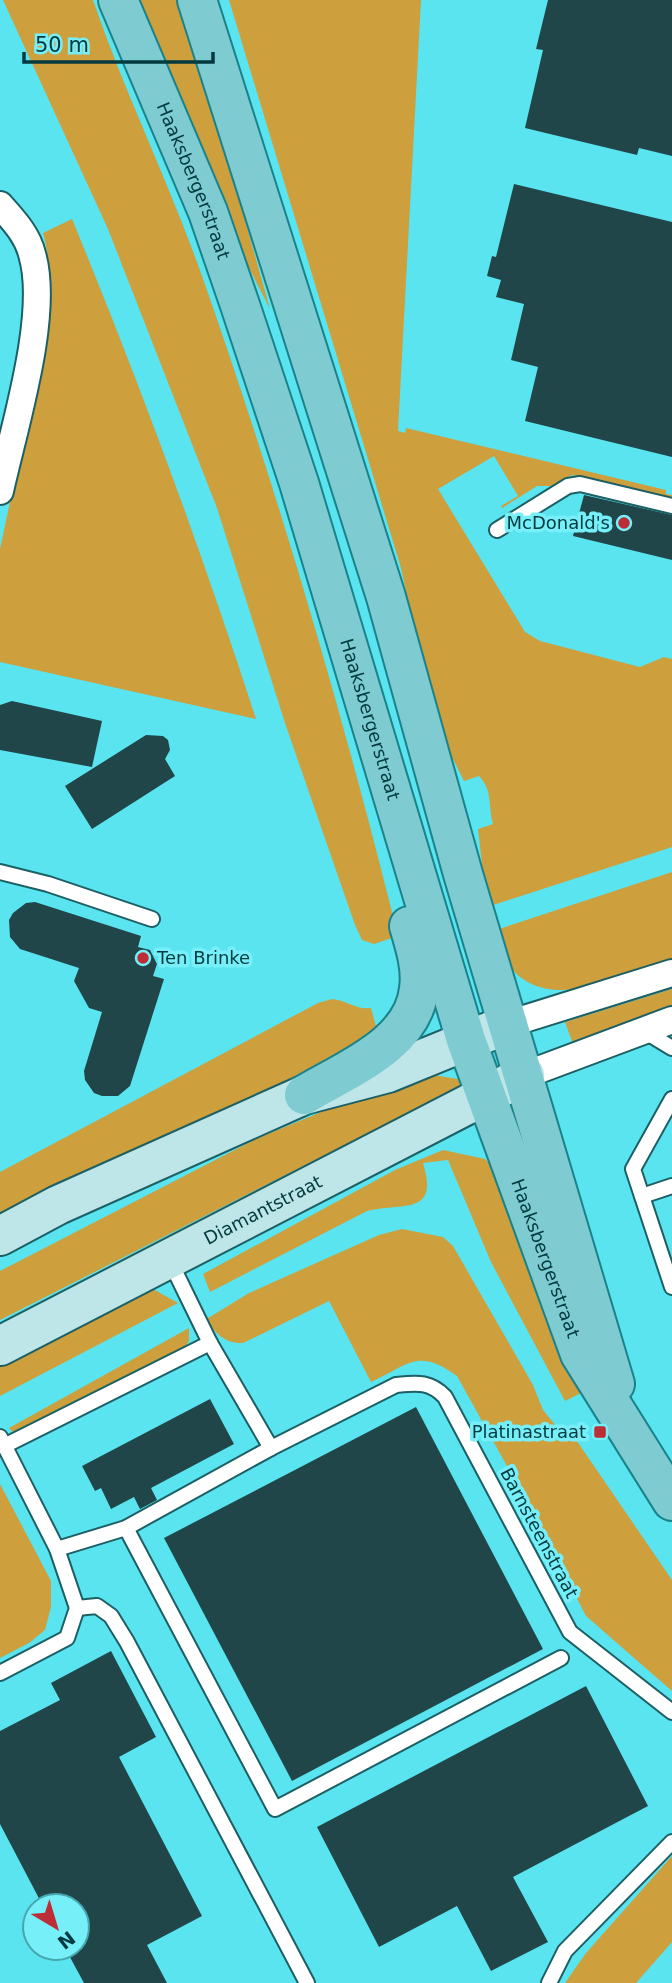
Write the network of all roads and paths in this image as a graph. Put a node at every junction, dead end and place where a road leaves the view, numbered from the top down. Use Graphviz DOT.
graph roads {
  1 [pos="118,0"];
  2 [pos="197,0"];
  3 [pos="0,205"];
  4 [pos="0,491"];
  5 [pos="672,506"];
  6 [pos="497,530"];
  7 [pos="351,659"];
  8 [pos="0,872"];
  9 [pos="152,919"];
  10 [pos="672,973"];
  11 [pos="672,1020"];
  12 [pos="508,1024"];
  13 [pos="644,1031"];
  14 [pos="466,1040"];
  15 [pos="672,1048"];
  16 [pos="525,1075"];
  17 [pos="487,1094"];
  18 [pos="304,1095"];
  19 [pos="672,1099"];
  20 [pos="672,1186"];
  21 [pos="642,1196"];
  22 [pos="0,1236"];
  23 [pos="665,1240"];
  24 [pos="169,1258"];
  25 [pos="672,1287"];
  26 [pos="210,1343"];
  27 [pos="0,1346"];
  28 [pos="629,1433"];
  29 [pos="2,1441"];
  30 [pos="271,1448"];
  31 [pos="672,1491"];
  32 [pos="672,1500"];
  33 [pos="126,1528"];
  34 [pos="57,1549"];
  35 [pos="77,1608"];
  36 [pos="561,1658"];
  37 [pos="0,1673"];
  38 [pos="672,1712"];
  39 [pos="672,1842"];
  40 [pos="306,1983"];
  41 [pos="549,1983"];
  1 -- 7 [label="main road, Haaksbergerstraat"];
  2 -- 12 [label="main road, Haaksbergerstraat"];
  3 -- 4 [label="street"];
  5 -- 6 [label="lane"];
  7 -- 14 [label="main road, Haaksbergerstraat"];
  7 -- 18 [label="main road"];
  8 -- 9 [label="lane"];
  10 -- 12 [label="street"];
  11 -- 13 [label="street"];
  12 -- 14 [label="main road"];
  12 -- 16 [label="main road, Haaksbergerstraat"];
  13 -- 15 [label="lane"];
  13 -- 16 [label="street"];
  14 -- 17 [label="main road, Haaksbergerstraat"];
  14 -- 18 [label="main road"];
  16 -- 17 [label="main road, Diamantstraat"];
  16 -- 28 [label="main road, Haaksbergerstraat"];
  17 -- 24 [label="main road, Diamantstraat"];
  17 -- 28 [label="main road, Haaksbergerstraat"];
  18 -- 22 [label="main road"];
  19 -- 21 [label="lane"];
  20 -- 21 [label="lane"];
  21 -- 23 [label="lane"];
  23 -- 25 [label="lane"];
  24 -- 26 [label="lane"];
  24 -- 27 [label="main road, Diamantstraat"];
  26 -- 29 [label="lane"];
  26 -- 30 [label="lane"];
  28 -- 32 [label="main road, Haaksbergerstraat"];
  29 -- 34 [label="lane"];
  30 -- 33 [label="lane"];
  30 -- 38 [label="lane, Barnsteenstraat"];
  31 -- 32 [label="lane"];
  33 -- 34 [label="lane"];
  33 -- 36 [label="lane"];
  34 -- 35 [label="lane"];
  35 -- 37 [label="lane"];
  35 -- 40 [label="lane"];
  39 -- 41 [label="lane"];
}
